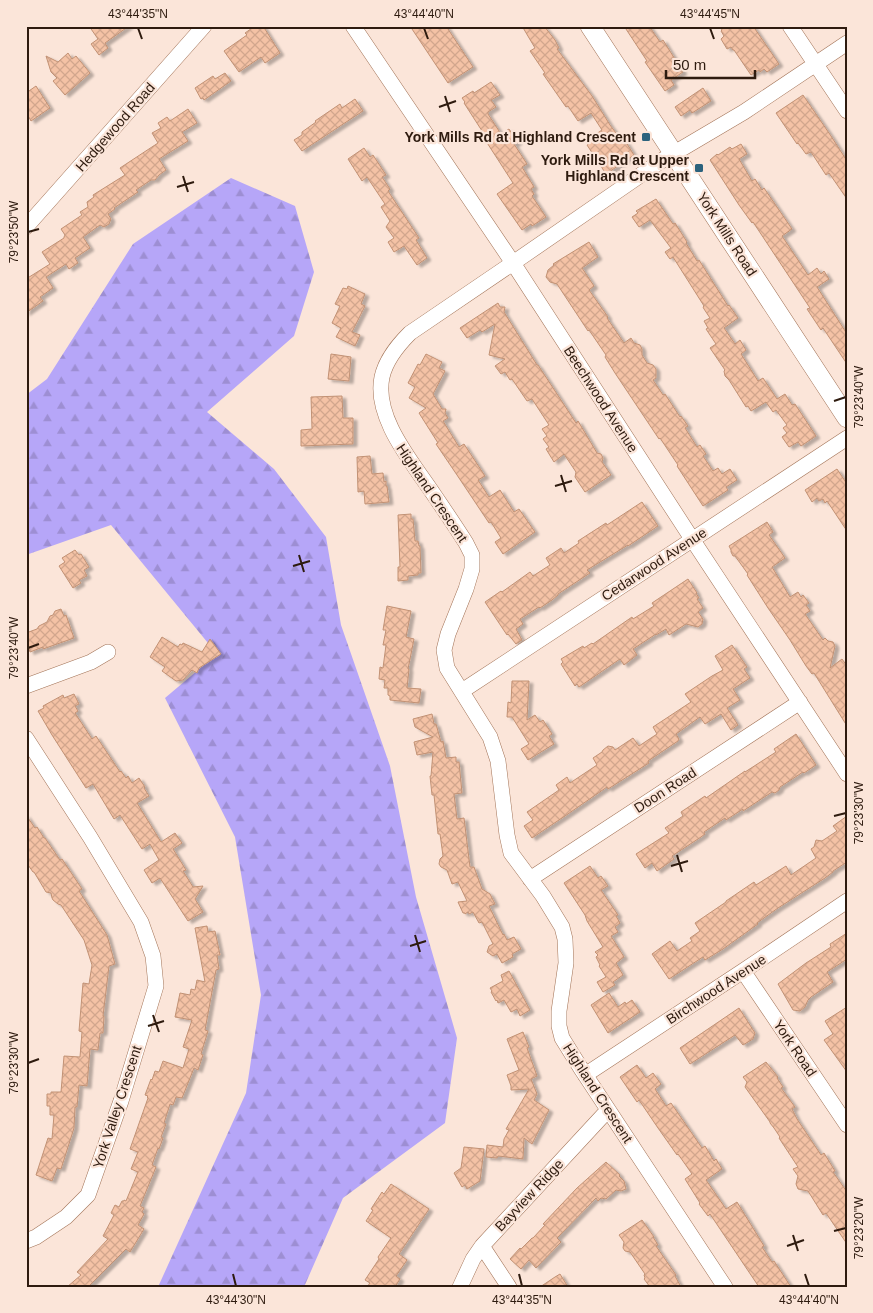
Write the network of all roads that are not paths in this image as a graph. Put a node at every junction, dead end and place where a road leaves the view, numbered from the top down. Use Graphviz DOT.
graph roads {
  1 [pos="204,26"];
  2 [pos="353,26"];
  3 [pos="590,26"];
  4 [pos="790,26"];
  5 [pos="847,43"];
  6 [pos="815,63"];
  7 [pos="847,112"];
  8 [pos="674,153"];
  9 [pos="26,227"];
  10 [pos="514,263"];
  11 [pos="847,418"];
  12 [pos="847,438"];
  13 [pos="692,539"];
  14 [pos="108,652"];
  15 [pos="26,686"];
  16 [pos="462,691"];
  17 [pos="800,702"];
  18 [pos="26,738"];
  19 [pos="847,774"];
  20 [pos="530,879"];
  21 [pos="847,901"];
  22 [pos="743,971"];
  23 [pos="585,1074"];
  24 [pos="608,1110"];
  25 [pos="847,1125"];
  26 [pos="26,1241"];
  27 [pos="482,1246"];
  28 [pos="460,1287"];
  29 [pos="509,1287"];
  30 [pos="726,1287"];
  1 -- 9 [label="street, Hedgewood Road"];
  2 -- 10 [label="street, Beechwood Avenue"];
  3 -- 8 [label="main road, York Mills Road"];
  4 -- 6 [label="street"];
  5 -- 6 [label="street, Highland Crescent"];
  6 -- 7 [label="street"];
  6 -- 8 [label="street, Highland Crescent"];
  8 -- 10 [label="street, Highland Crescent"];
  8 -- 11 [label="main road, York Mills Road"];
  10 -- 13 [label="street, Beechwood Avenue"];
  10 -- 16 [label="street, Highland Crescent"];
  12 -- 13 [label="street, Cedarwood Avenue"];
  13 -- 16 [label="street, Cedarwood Avenue"];
  13 -- 17 [label="street, Beechwood Avenue"];
  14 -- 15 [label="street"];
  16 -- 20 [label="street, Highland Crescent"];
  17 -- 19 [label="street, Beechwood Avenue"];
  17 -- 20 [label="street, Doon Road"];
  18 -- 26 [label="street, York Valley Crescent"];
  20 -- 23 [label="street, Highland Crescent"];
  21 -- 22 [label="street, Birchwood Avenue"];
  22 -- 23 [label="street, Birchwood Avenue"];
  22 -- 25 [label="street, York Road"];
  23 -- 24 [label="street, Highland Crescent"];
  24 -- 27 [label="street, Bayview Ridge"];
  24 -- 30 [label="street, Highland Crescent"];
  27 -- 28 [label="street, Bayview Ridge"];
  27 -- 29 [label="street"];
}
